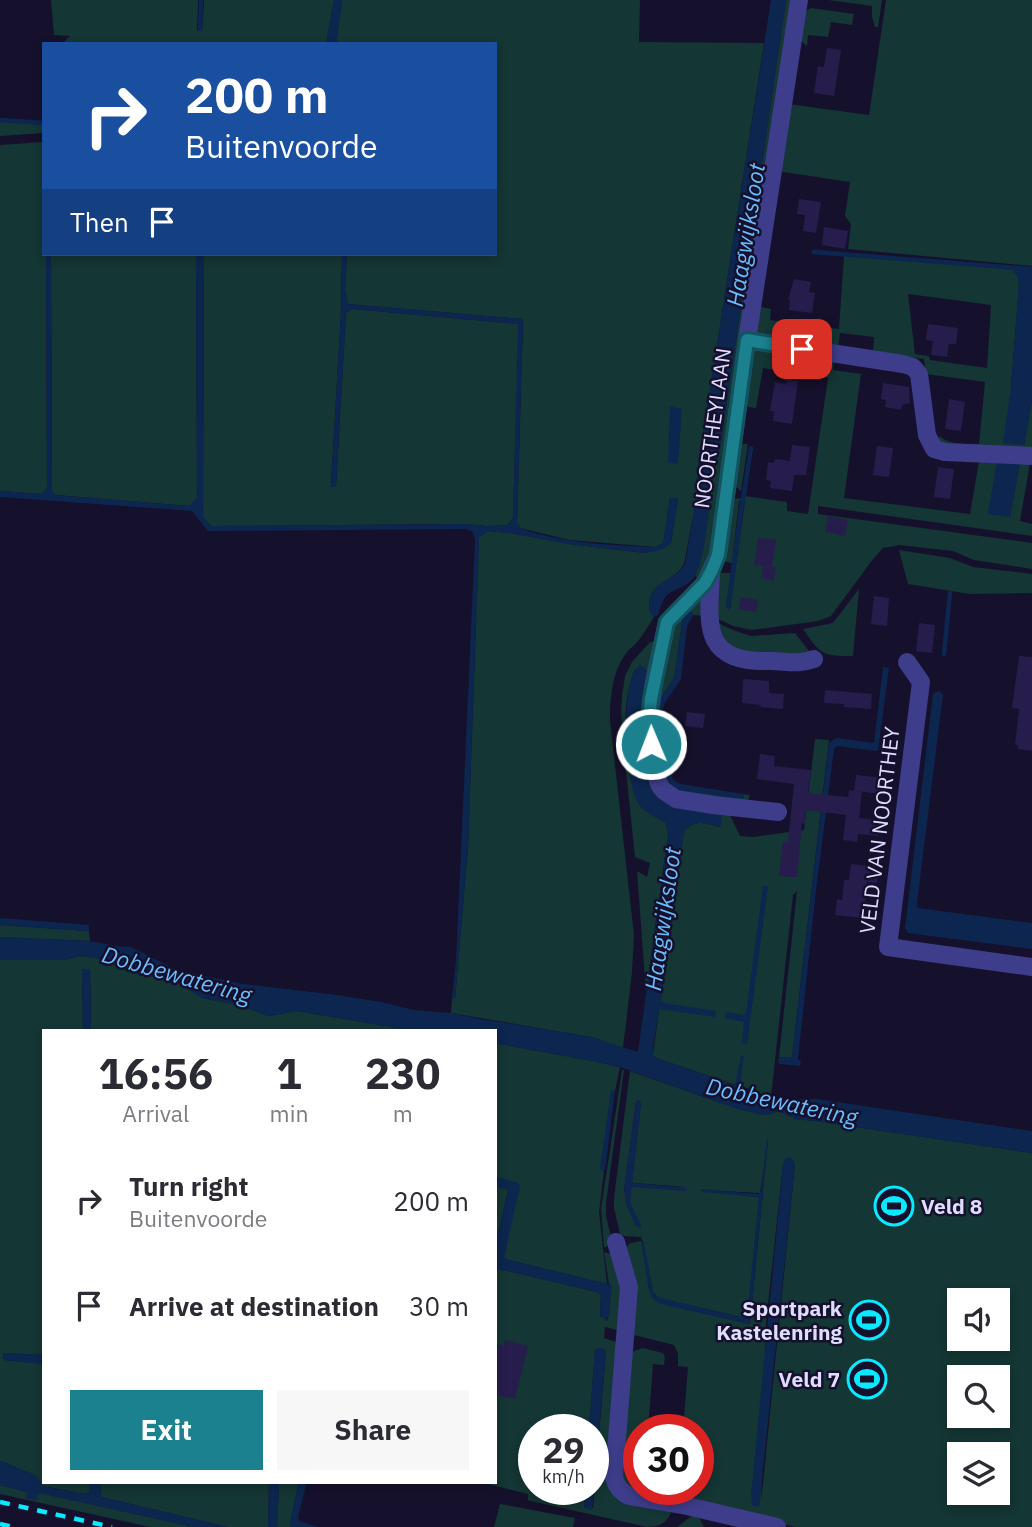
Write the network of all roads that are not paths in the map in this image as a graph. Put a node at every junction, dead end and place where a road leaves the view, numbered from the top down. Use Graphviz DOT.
graph roads {
  1 [pos="799,0"];
  2 [pos="747,340"];
  3 [pos="1032,456"];
  4 [pos="712,570"];
  5 [pos="814,659"];
  6 [pos="907,662"];
  7 [pos="778,811"];
  8 [pos="1032,967"];
  9 [pos="616,1242"];
  10 [pos="777,1527"];
  1 -- 2 [label="street, NOORTHEYLAAN"];
  2 -- 3 [label="street"];
  2 -- 4 [label="street, NOORTHEYLAAN"];
  4 -- 5 [label="street, NOORTHEYLAAN"];
  4 -- 7 [label="street, NOORTHEYLAAN"];
  6 -- 8 [label="street, VELD VAN NOORTHEY"];
  9 -- 10 [label="street"];
}
